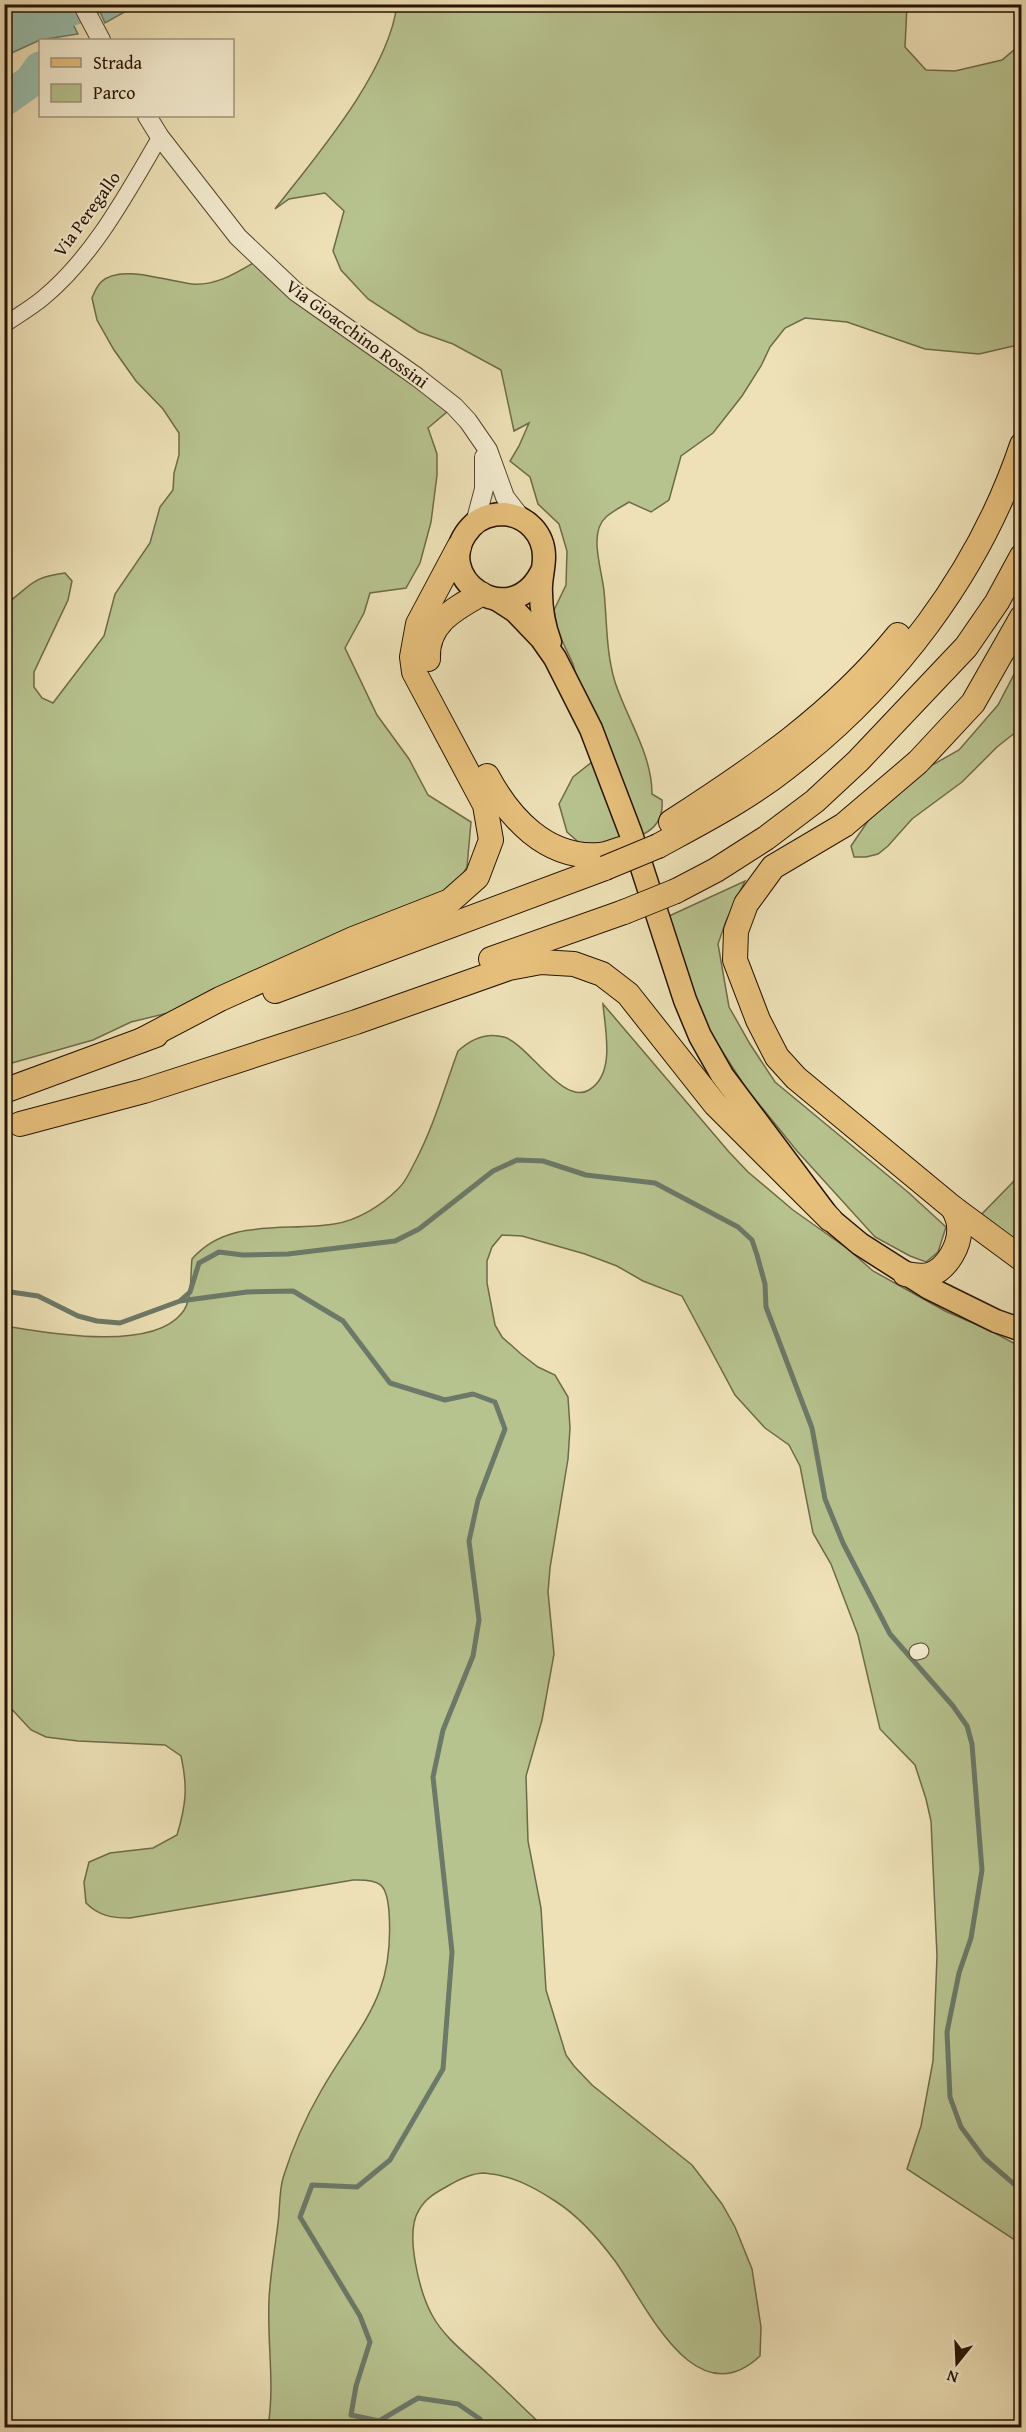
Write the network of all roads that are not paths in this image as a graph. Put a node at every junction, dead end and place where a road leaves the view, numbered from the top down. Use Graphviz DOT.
graph roads {
  1 [pos="82,4"];
  2 [pos="97,34"];
  3 [pos="148,117"];
  4 [pos="160,137"];
  5 [pos="4,325"];
  6 [pos="481,437"];
  7 [pos="1021,448"];
  8 [pos="522,519"];
  9 [pos="475,523"];
  10 [pos="459,547"];
  11 [pos="1022,556"];
  12 [pos="543,569"];
  13 [pos="490,597"];
  14 [pos="1022,617"];
  15 [pos="555,658"];
  16 [pos="657,839"];
  17 [pos="142,1040"];
  18 [pos="4,1091"];
  19 [pos="12,1127"];
  20 [pos="953,1208"];
  21 [pos="830,1219"];
  22 [pos="1022,1259"];
  23 [pos="905,1274"];
  24 [pos="1022,1330"];
  1 -- 2 [label="street"];
  3 -- 4 [label="street, Via Gioacchino Rossini"];
  4 -- 5 [label="street, Via Peregallo"];
  4 -- 6 [label="street, Via Gioacchino Rossini"];
  6 -- 8 [label="street, Via Gioacchino Rossini"];
  6 -- 9 [label="street"];
  7 -- 16 [label="highway"];
  8 -- 9 [label="main road"];
  8 -- 12 [label="main road"];
  9 -- 10 [label="main road"];
  10 -- 13 [label="main road"];
  10 -- 17 [label="highway"];
  11 -- 19 [label="highway, bridge"];
  12 -- 13 [label="main road"];
  12 -- 15 [label="main road"];
  13 -- 15 [label="main road"];
  13 -- 16 [label="highway"];
  14 -- 20 [label="highway"];
  15 -- 21 [label="main road"];
  16 -- 17 [label="highway, bridge"];
  17 -- 18 [label="highway"];
  19 -- 21 [label="highway"];
  20 -- 22 [label="highway"];
  20 -- 23 [label="highway"];
  21 -- 23 [label="main road"];
  23 -- 24 [label="main road"];
}
